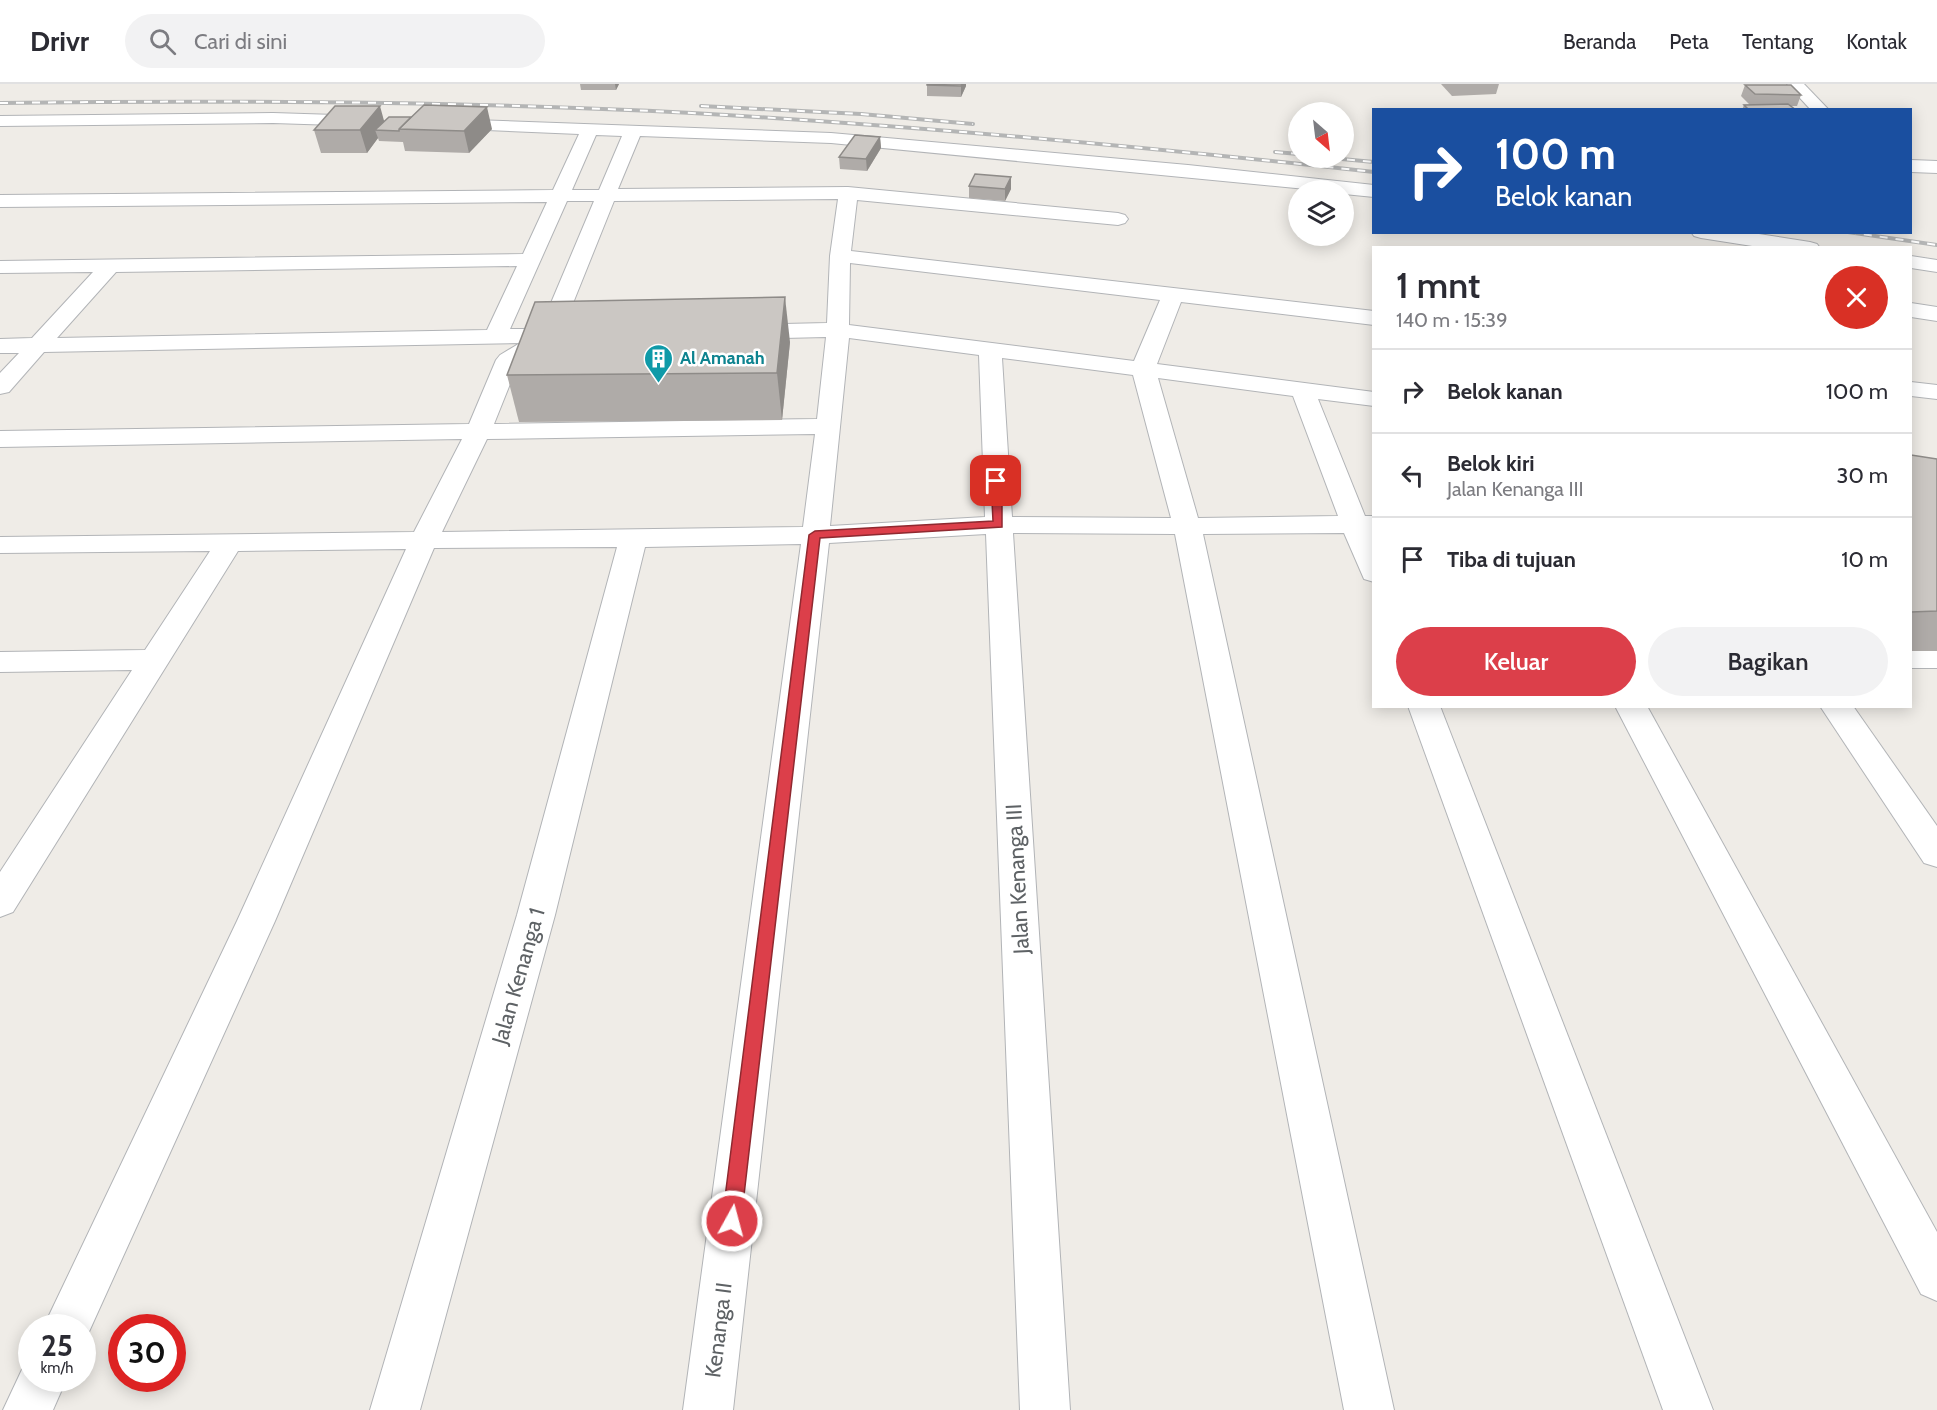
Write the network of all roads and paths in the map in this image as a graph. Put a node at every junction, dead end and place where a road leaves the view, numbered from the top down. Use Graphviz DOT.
graph roads {
  1 [pos="1795,84"];
  2 [pos="1819,108"];
  3 [pos="0,121"];
  4 [pos="390,122"];
  5 [pos="426,124"];
  6 [pos="590,129"];
  7 [pos="633,131"];
  8 [pos="1912,166"];
  9 [pos="1937,167"];
  10 [pos="1372,191"];
  11 [pos="848,193"];
  12 [pos="607,195"];
  13 [pos="560,196"];
  14 [pos="0,201"];
  15 [pos="1118,219"];
  16 [pos="1715,234"];
  17 [pos="1796,246"];
  18 [pos="840,256"];
  19 [pos="530,260"];
  20 [pos="1912,262"];
  21 [pos="111,265"];
  22 [pos="1937,266"];
  23 [pos="0,267"];
  24 [pos="1173,294"];
  25 [pos="1912,310"];
  26 [pos="1937,314"];
  27 [pos="1372,318"];
  28 [pos="838,330"];
  29 [pos="722,332"];
  30 [pos="594,335"];
  31 [pos="548,336"];
  32 [pos="0,345"];
  33 [pos="39,345"];
  34 [pos="501,349"];
  35 [pos="990,349"];
  36 [pos="1143,369"];
  37 [pos="0,387"];
  38 [pos="1912,388"];
  39 [pos="1304,389"];
  40 [pos="1937,392"];
  41 [pos="1372,399"];
  42 [pos="830,426"];
  43 [pos="478,432"];
  44 [pos="0,440"];
  45 [pos="1365,524"];
  46 [pos="998,525"];
  47 [pos="1187,526"];
  48 [pos="815,535"];
  49 [pos="424,540"];
  50 [pos="633,540"];
  51 [pos="229,543"];
  52 [pos="0,545"];
  53 [pos="1372,562"];
  54 [pos="1912,658"];
  55 [pos="1937,658"];
  56 [pos="153,660"];
  57 [pos="0,662"];
  58 [pos="1425,708"];
  59 [pos="1632,708"];
  60 [pos="1837,708"];
  61 [pos="1937,853"];
  62 [pos="0,902"];
  63 [pos="1937,1278"];
  64 [pos="73,1314"];
  65 [pos="36,1392"];
  66 [pos="28,1410"];
  67 [pos="395,1410"];
  68 [pos="708,1410"];
  69 [pos="1045,1410"];
  70 [pos="1369,1410"];
  71 [pos="1688,1410"];
  1 -- 2 [label="street"];
  3 -- 4 [label="street"];
  5 -- 6 [label="street"];
  6 -- 7 [label="street"];
  6 -- 13 [label="street"];
  7 -- 10 [label="street"];
  7 -- 12 [label="street"];
  8 -- 9 [label="street"];
  11 -- 12 [label="street"];
  11 -- 15 [label="street"];
  11 -- 18 [label="street, Kenanga II"];
  12 -- 13 [label="street"];
  12 -- 31 [label="street"];
  13 -- 14 [label="street"];
  13 -- 19 [label="street"];
  16 -- 17 [label="street"];
  18 -- 24 [label="street"];
  18 -- 28 [label="street, Kenanga II"];
  19 -- 21 [label="street"];
  19 -- 34 [label="street"];
  20 -- 22 [label="street"];
  21 -- 23 [label="street"];
  21 -- 33 [label="street"];
  24 -- 27 [label="street"];
  24 -- 36 [label="street"];
  25 -- 26 [label="street"];
  28 -- 29 [label="street"];
  28 -- 35 [label="street"];
  28 -- 42 [label="street, Kenanga II"];
  30 -- 31 [label="street"];
  31 -- 34 [label="street"];
  32 -- 33 [label="street"];
  33 -- 34 [label="street"];
  33 -- 37 [label="street"];
  34 -- 43 [label="street"];
  35 -- 36 [label="street"];
  35 -- 46 [label="street, Jalan Kenanga III"];
  36 -- 39 [label="street"];
  36 -- 47 [label="street"];
  38 -- 40 [label="street"];
  39 -- 41 [label="street"];
  39 -- 45 [label="street"];
  42 -- 43 [label="street"];
  42 -- 48 [label="street, Kenanga II"];
  43 -- 44 [label="street"];
  43 -- 49 [label="street"];
  45 -- 47 [label="street"];
  45 -- 53 [label="street"];
  46 -- 47 [label="street"];
  46 -- 48 [label="street"];
  46 -- 69 [label="street, Jalan Kenanga III"];
  47 -- 70 [label="street"];
  48 -- 50 [label="street"];
  48 -- 68 [label="street, Kenanga II"];
  49 -- 50 [label="street"];
  49 -- 51 [label="street"];
  49 -- 64 [label="street"];
  50 -- 67 [label="street, Jalan Kenanga 1"];
  51 -- 52 [label="street"];
  51 -- 56 [label="street"];
  54 -- 55 [label="street"];
  56 -- 57 [label="street"];
  56 -- 62 [label="street"];
  58 -- 71 [label="street"];
  59 -- 63 [label="street"];
  60 -- 61 [label="street"];
  65 -- 66 [label="street"];
}
